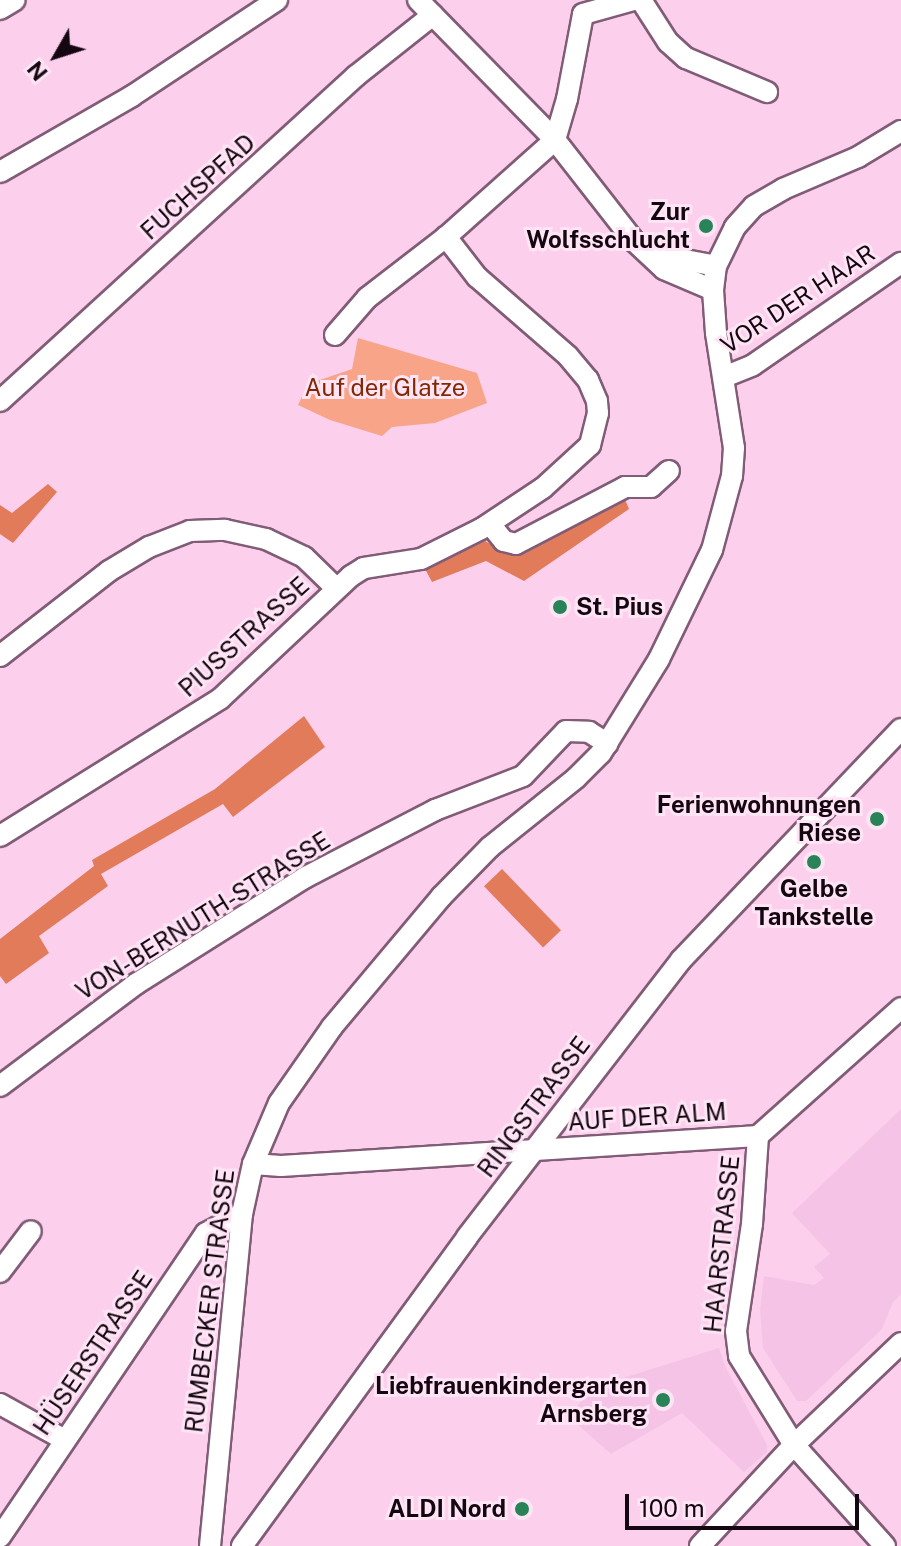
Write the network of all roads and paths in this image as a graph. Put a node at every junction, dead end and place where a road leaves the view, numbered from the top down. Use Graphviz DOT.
graph roads {
  1 [pos="15,0"];
  2 [pos="277,0"];
  3 [pos="633,0"];
  4 [pos="641,0"];
  5 [pos="425,7"];
  6 [pos="584,7"];
  7 [pos="0,9"];
  8 [pos="767,92"];
  9 [pos="901,131"];
  10 [pos="555,140"];
  11 [pos="0,172"];
  12 [pos="446,237"];
  13 [pos="648,253"];
  14 [pos="901,263"];
  15 [pos="716,266"];
  16 [pos="713,290"];
  17 [pos="335,335"];
  18 [pos="724,377"];
  19 [pos="0,401"];
  20 [pos="669,471"];
  21 [pos="490,524"];
  22 [pos="336,588"];
  23 [pos="0,656"];
  24 [pos="901,729"];
  25 [pos="608,744"];
  26 [pos="0,836"];
  27 [pos="901,1008"];
  28 [pos="0,1086"];
  29 [pos="758,1136"];
  30 [pos="535,1150"];
  31 [pos="253,1164"];
  32 [pos="242,1214"];
  33 [pos="31,1231"];
  34 [pos="0,1272"];
  35 [pos="901,1343"];
  36 [pos="0,1404"];
  37 [pos="65,1440"];
  38 [pos="794,1445"];
  39 [pos="0,1537"];
  40 [pos="210,1546"];
  41 [pos="242,1546"];
  42 [pos="700,1546"];
  43 [pos="885,1546"];
  1 -- 7 [label="street"];
  2 -- 11 [label="street"];
  3 -- 6 [label="street"];
  4 -- 8 [label="street"];
  5 -- 10 [label="street"];
  5 -- 19 [label="street, FUCHSPFAD"];
  6 -- 10 [label="street"];
  9 -- 15 [label="street, RUMBECKER STRASSE"];
  10 -- 12 [label="street"];
  10 -- 13 [label="street"];
  12 -- 17 [label="street"];
  12 -- 21 [label="street, PIUSSTRASSE"];
  13 -- 15 [label="street"];
  13 -- 16 [label="street"];
  14 -- 18 [label="street, VOR DER HAAR"];
  15 -- 16 [label="street, RUMBECKER STRASSE"];
  16 -- 18 [label="street, RUMBECKER STRASSE"];
  18 -- 25 [label="street, RUMBECKER STRASSE"];
  20 -- 21 [label="street"];
  21 -- 22 [label="street, PIUSSTRASSE"];
  22 -- 23 [label="street"];
  22 -- 26 [label="street, PIUSSTRASSE"];
  24 -- 30 [label="street, RINGSTRASSE"];
  25 -- 28 [label="street, VON-BERNUTH-STRASSE"];
  25 -- 31 [label="street, RUMBECKER STRASSE"];
  27 -- 29 [label="street, AUF DER ALM"];
  29 -- 30 [label="street, AUF DER ALM"];
  29 -- 38 [label="street, HAARSTRASSE"];
  30 -- 31 [label="street, AUF DER ALM"];
  30 -- 41 [label="street, RINGSTRASSE"];
  31 -- 32 [label="street, RUMBECKER STRASSE"];
  32 -- 37 [label="street, HÜSERSTRASSE"];
  32 -- 40 [label="street, RUMBECKER STRASSE"];
  33 -- 34 [label="street"];
  35 -- 38 [label="street"];
  36 -- 37 [label="street"];
  37 -- 39 [label="street, HÜSERSTRASSE"];
  38 -- 42 [label="street"];
  38 -- 43 [label="street, HAARSTRASSE"];
}
